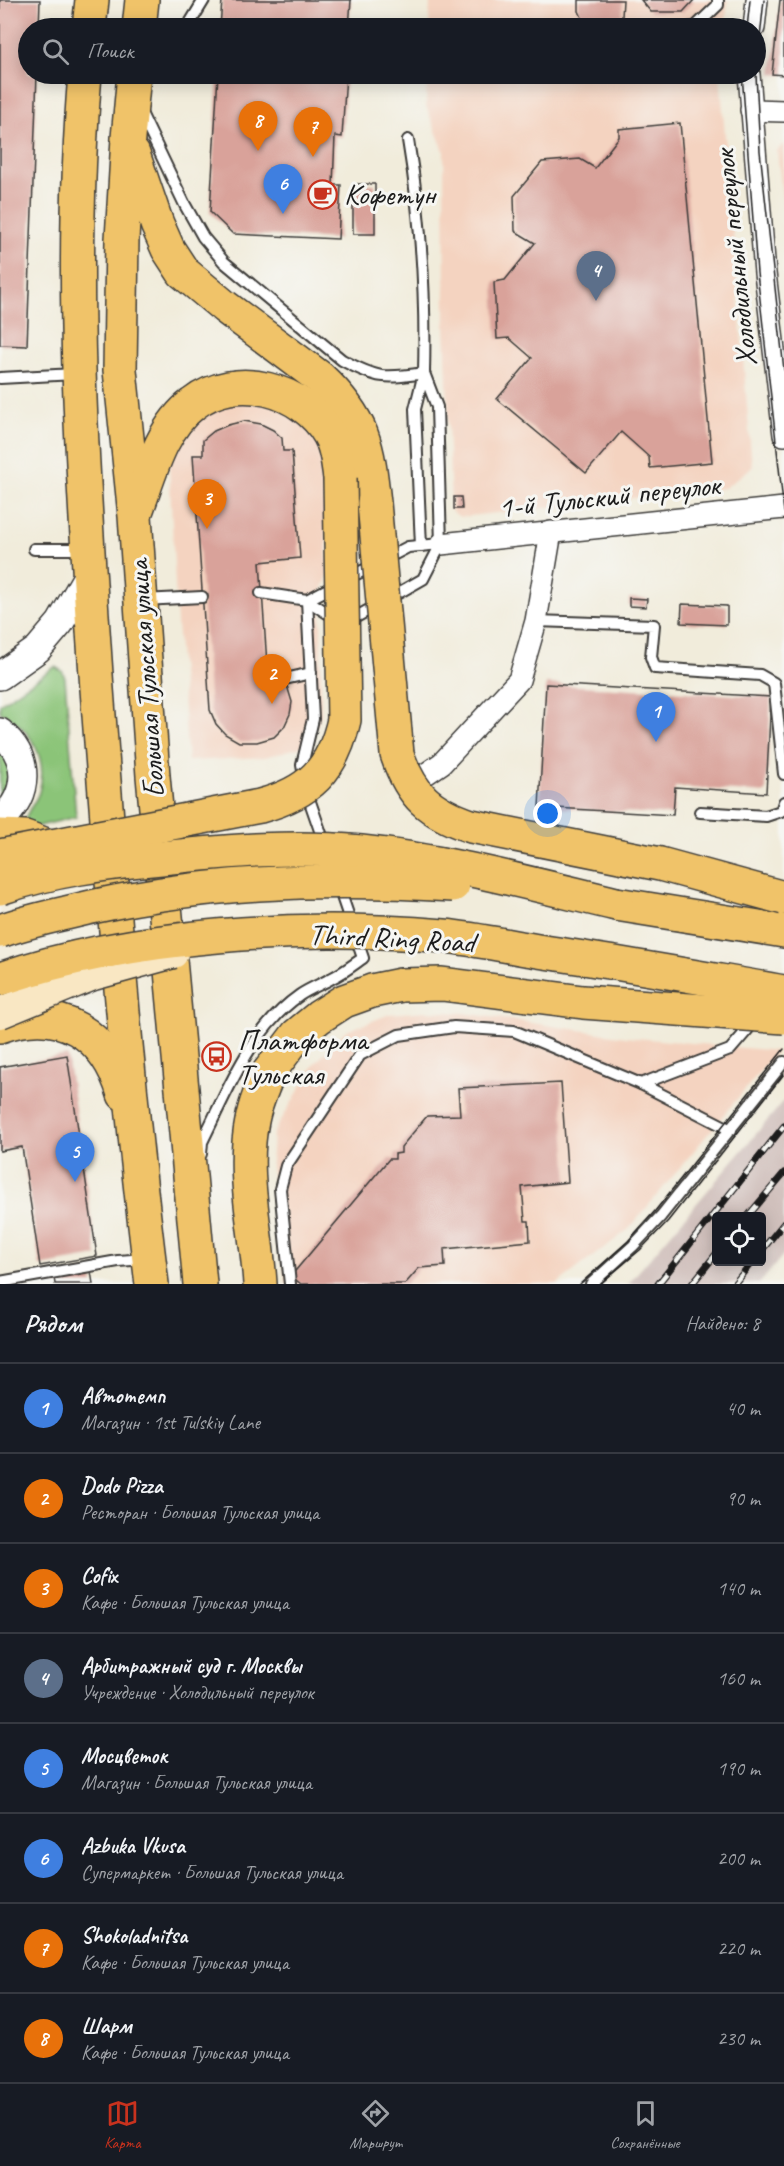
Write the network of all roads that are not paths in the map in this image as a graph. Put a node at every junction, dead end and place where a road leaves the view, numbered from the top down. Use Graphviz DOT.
graph roads {
  1 [pos="92,0"];
  2 [pos="142,0"];
  3 [pos="204,0"];
  4 [pos="718,0"];
  5 [pos="757,0"];
  6 [pos="90,18"];
  7 [pos="140,18"];
  8 [pos="193,18"];
  9 [pos="704,18"];
  10 [pos="755,18"];
  11 [pos="85,84"];
  12 [pos="136,84"];
  13 [pos="137,84"];
  14 [pos="750,84"];
  15 [pos="751,110"];
  16 [pos="782,112"];
  17 [pos="128,138"];
  18 [pos="408,140"];
  19 [pos="424,372"];
  20 [pos="80,374"];
  21 [pos="0,378"];
  22 [pos="784,435"];
  23 [pos="784,508"];
  24 [pos="135,516"];
  25 [pos="551,532"];
  26 [pos="431,545"];
  27 [pos="34,549"];
  28 [pos="89,561"];
  29 [pos="261,593"];
  30 [pos="202,597"];
  31 [pos="140,600"];
  32 [pos="307,600"];
  33 [pos="536,621"];
  34 [pos="311,673"];
  35 [pos="0,676"];
  36 [pos="285,679"];
  37 [pos="0,732"];
  38 [pos="784,774"];
  39 [pos="420,778"];
  40 [pos="784,802"];
  41 [pos="700,812"];
  42 [pos="0,821"];
  43 [pos="0,836"];
  44 [pos="0,856"];
  45 [pos="0,888"];
  46 [pos="784,898"];
  47 [pos="616,904"];
  48 [pos="0,931"];
  49 [pos="784,931"];
  50 [pos="115,932"];
  51 [pos="257,934"];
  52 [pos="0,979"];
  53 [pos="784,981"];
  54 [pos="784,992"];
  55 [pos="0,1013"];
  56 [pos="784,1017"];
  57 [pos="0,1026"];
  58 [pos="784,1062"];
  59 [pos="641,1084"];
  60 [pos="731,1130"];
  61 [pos="136,1134"];
  62 [pos="192,1208"];
  63 [pos="150,1271"];
  64 [pos="0,1282"];
  65 [pos="200,1284"];
  66 [pos="260,1284"];
  67 [pos="290,1284"];
  68 [pos="591,1284"];
  1 -- 6 [label="main road"];
  2 -- 7 [label="main road"];
  3 -- 8 [label="lane"];
  4 -- 9 [label="lane"];
  5 -- 10 [label="street"];
  11 -- 20 [label="main road, Большая Тульская улица"];
  12 -- 17 [label="main road, Большая Тульская улица"];
  13 -- 19 [label="lane"];
  14 -- 15 [label="street, Холодильный переулок"];
  15 -- 16 [label="street"];
  15 -- 22 [label="street, Холодильный переулок"];
  17 -- 24 [label="main road, Большая Тульская улица"];
  17 -- 46 [label="main road, bridge"];
  18 -- 19 [label="lane"];
  19 -- 26 [label="lane"];
  19 -- 26 [label="lane"];
  20 -- 21 [label="lane"];
  20 -- 28 [label="main road, Большая Тульская улица"];
  23 -- 25 [label="street, 1-й Тульский переулок"];
  24 -- 31 [label="main road, Большая Тульская улица"];
  24 -- 44 [label="main road, bridge"];
  25 -- 26 [label="street, 1-й Тульский переулок"];
  25 -- 33 [label="street"];
  26 -- 32 [label="lane"];
  26 -- 32 [label="lane"];
  27 -- 28 [label="lane"];
  28 -- 35 [label="street"];
  28 -- 50 [label="main road, Большая Тульская улица"];
  29 -- 32 [label="lane"];
  30 -- 31 [label="lane"];
  31 -- 62 [label="main road, Большая Тульская улица"];
  32 -- 34 [label="lane"];
  33 -- 38 [label="lane"];
  33 -- 39 [label="street"];
  34 -- 36 [label="lane"];
  34 -- 62 [label="lane"];
  37 -- 42 [label="street"];
  40 -- 41 [label="lane"];
  43 -- 50 [label="main road"];
  45 -- 47 [label="main road, bridge"];
  47 -- 48 [label="main road, Third Ring Road, bridge"];
  47 -- 49 [label="main road, Third Ring Road"];
  50 -- 61 [label="main road, Большая Тульская улица"];
  51 -- 52 [label="main road, Third Ring Road, bridge"];
  51 -- 54 [label="main road, Third Ring Road, bridge"];
  51 -- 55 [label="main road, bridge"];
  53 -- 59 [label="lane"];
  56 -- 66 [label="main road, bridge"];
  57 -- 61 [label="main road"];
  58 -- 60 [label="lane"];
  59 -- 60 [label="lane"];
  59 -- 67 [label="lane"];
  60 -- 68 [label="lane"];
  61 -- 63 [label="main road, Большая Тульская улица"];
  62 -- 65 [label="main road, Большая Тульская улица"];
  63 -- 64 [label="lane"];
}
